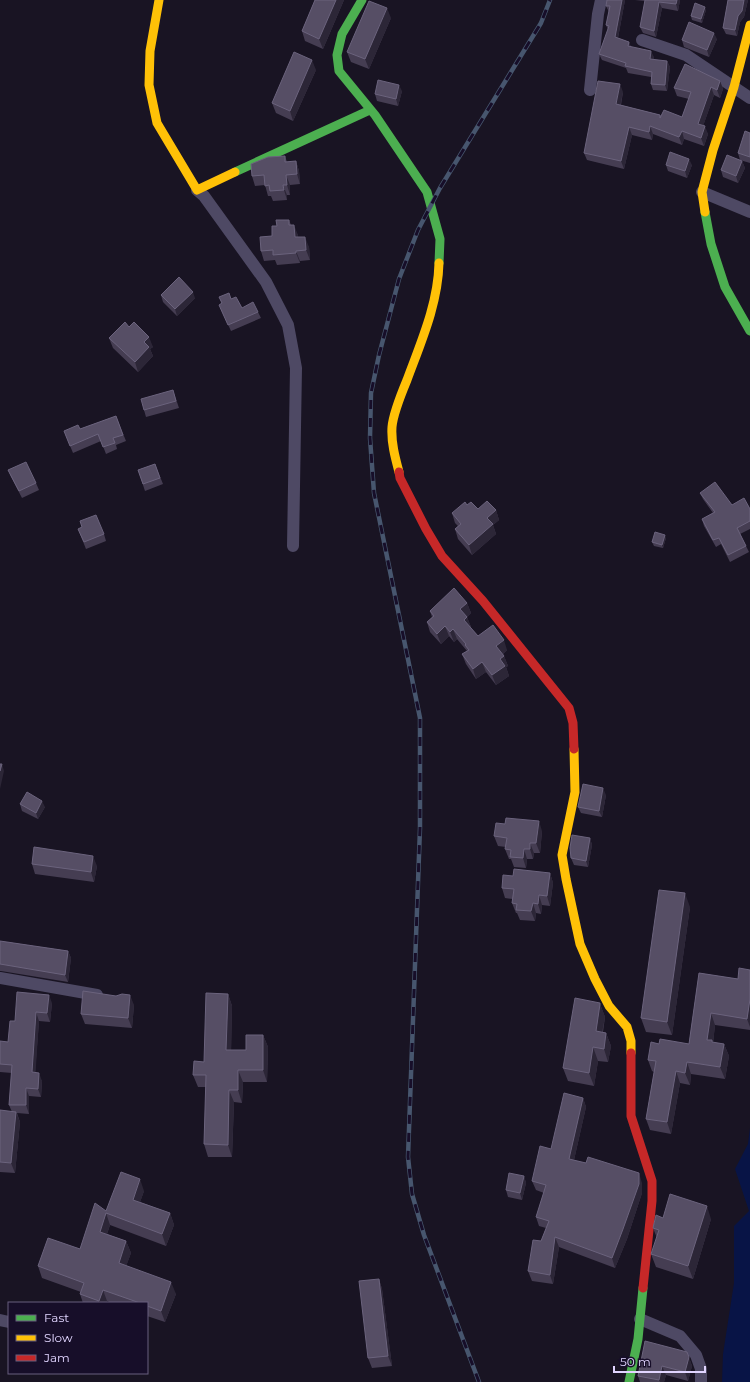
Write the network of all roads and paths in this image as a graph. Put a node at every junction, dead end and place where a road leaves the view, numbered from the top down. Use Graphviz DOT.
graph roads {
  1 [pos="159,0"];
  2 [pos="362,0"];
  3 [pos="601,0"];
  4 [pos="750,25"];
  5 [pos="642,40"];
  6 [pos="734,87"];
  7 [pos="590,90"];
  8 [pos="750,98"];
  9 [pos="370,110"];
  10 [pos="197,190"];
  11 [pos="702,192"];
  12 [pos="750,212"];
  13 [pos="750,331"];
  14 [pos="293,546"];
  15 [pos="0,978"];
  16 [pos="106,996"];
  17 [pos="640,1319"];
  18 [pos="629,1382"];
  19 [pos="701,1382"];
  1 -- 10 [label="street"];
  2 -- 9 [label="street"];
  3 -- 7 [label="street"];
  4 -- 6 [label="street"];
  5 -- 6 [label="street"];
  6 -- 8 [label="street"];
  6 -- 11 [label="street"];
  9 -- 10 [label="street"];
  9 -- 17 [label="street"];
  10 -- 14 [label="street"];
  11 -- 12 [label="street"];
  11 -- 13 [label="street"];
  15 -- 16 [label="street"];
  17 -- 18 [label="street"];
  17 -- 19 [label="street"];
}
